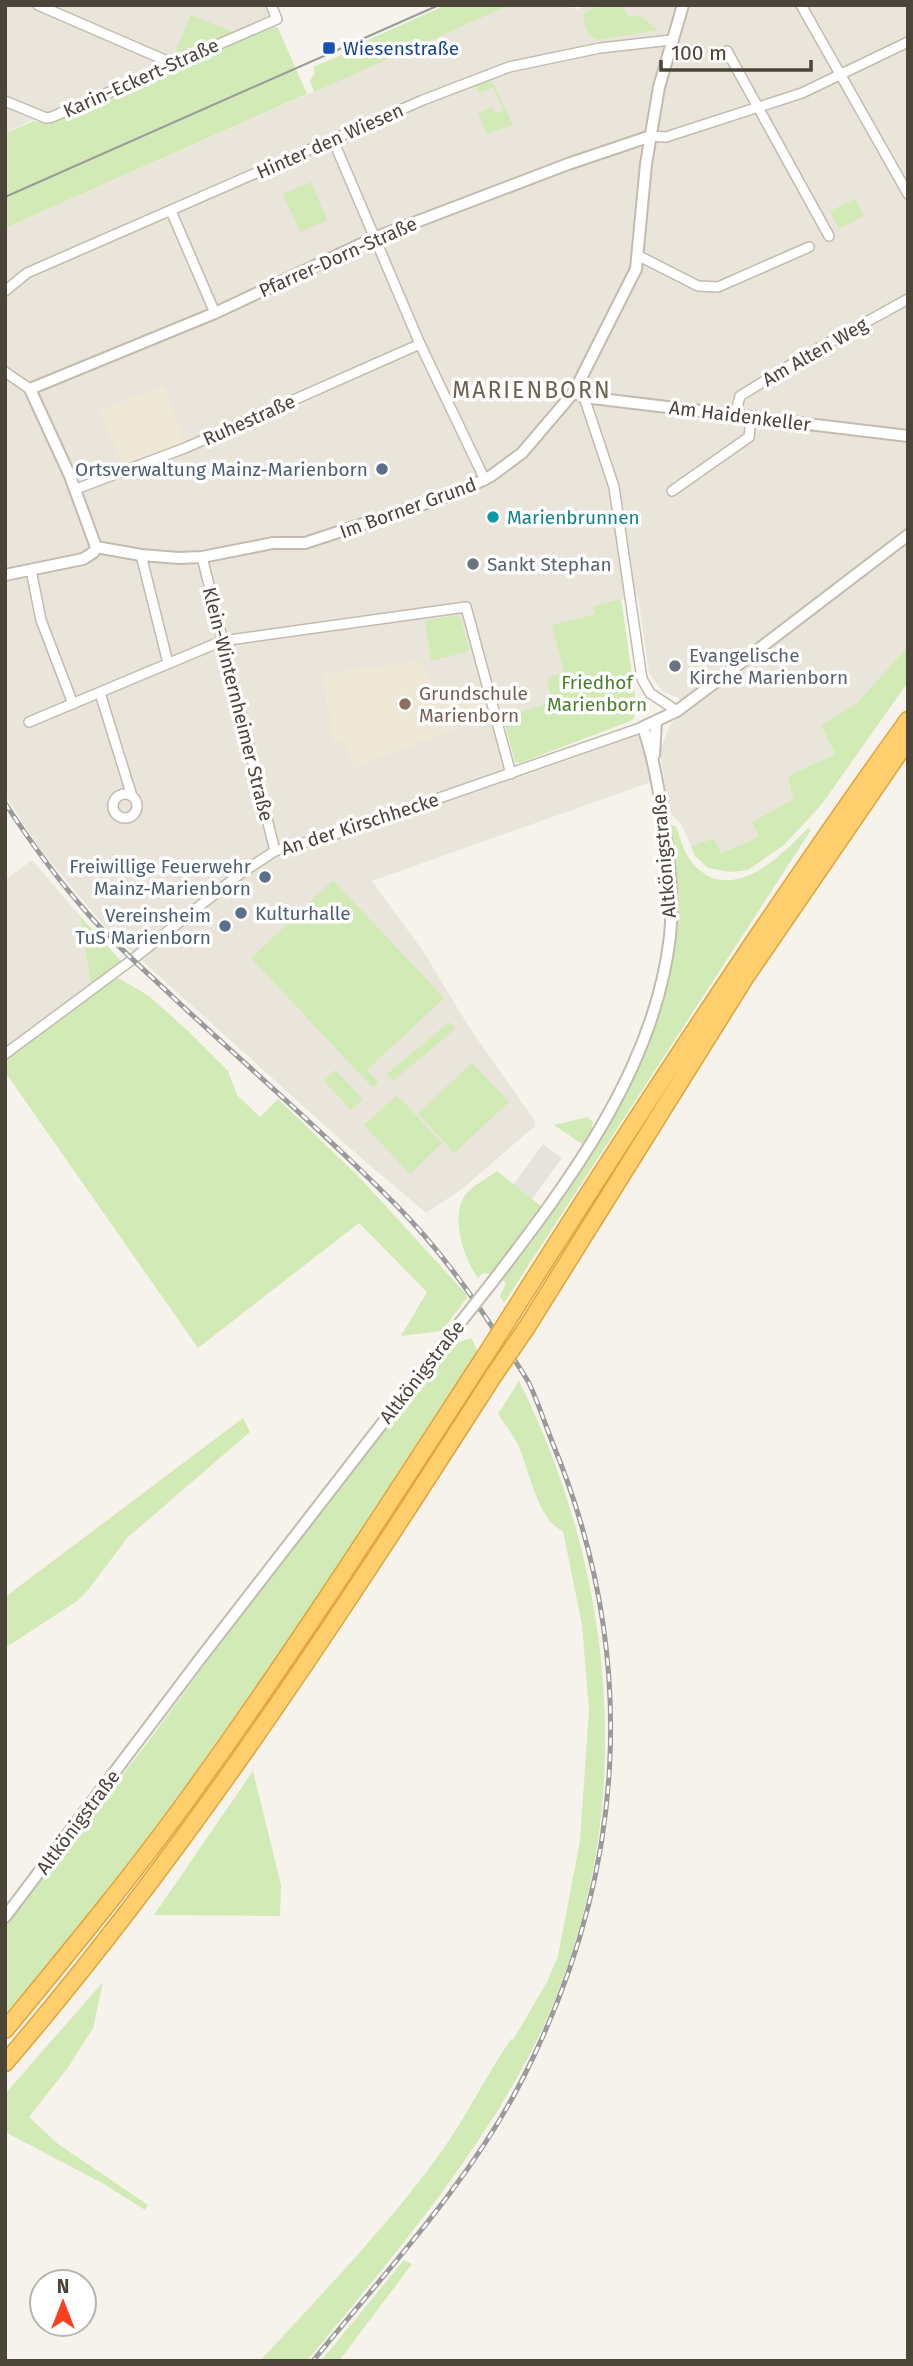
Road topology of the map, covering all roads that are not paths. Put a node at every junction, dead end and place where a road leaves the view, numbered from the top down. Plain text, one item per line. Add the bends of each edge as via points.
1 (38, 5) edge
2 (271, 5) edge
3 (683, 5) edge
4 (802, 5) edge
5 (671, 40) junction
6 (908, 42) edge
7 (727, 51) dead end
8 (174, 64) junction
9 (841, 76) junction
10 (5, 101) edge
11 (757, 107) junction
12 (651, 135) junction
13 (333, 139) junction
14 (908, 194) edge
15 (172, 211) junction
16 (829, 236) dead end
17 (374, 238) junction
18 (809, 247) dead end
19 (639, 256) junction
20 (5, 291) edge
21 (908, 299) edge
22 (215, 313) junction
23 (420, 344) junction
24 (5, 372) edge
25 (30, 390) junction
26 (579, 394) junction
27 (735, 415) junction
28 (751, 417) junction
29 (908, 436) edge
30 (485, 480) junction
31 (76, 489) junction
32 (672, 491) dead end
33 (908, 535) edge
34 (96, 547) junction
35 (141, 555) junction
36 (202, 557) junction
37 (31, 570) junction
38 (5, 575) edge
39 (222, 641) junction
40 (168, 663) junction
41 (100, 693) junction
42 (73, 704) junction
43 (677, 711) junction
44 (908, 720) edge
45 (29, 722) dead end
46 (656, 722) junction
47 (643, 727) junction
48 (908, 740) edge
49 (654, 758) junction
50 (511, 774) junction
51 (130, 795) dead end
52 (275, 851) junction
53 (5, 1054) edge
54 (5, 1917) edge
55 (5, 2030) edge
56 (5, 2063) edge

1 - 8 street
2 - 8 street, Karin-Eckert-Straße via 277,19
3 - 5 street, Im Borner Grund
4 - 9 street
5 - 12 street, Im Borner Grund
5 - 13 street, Hinter den Wiesen via 600,48 509,67
6 - 9 street
7 - 11 street
8 - 10 street, Karin-Eckert-Straße via 52,117
9 - 11 street
9 - 14 street
11 - 12 street via 666,137
11 - 16 street
12 - 17 street, Pfarrer-Dorn-Straße
12 - 19 street, Im Borner Grund
13 - 15 street, Hinter den Wiesen
13 - 17 street
15 - 20 street, Hinter den Wiesen via 27,272
15 - 22 street
17 - 22 street, Pfarrer-Dorn-Straße
17 - 23 street
18 - 19 street via 718,287 698,286
19 - 26 street, Im Borner Grund
21 - 27 street, Am Alten Weg via 740,396
22 - 25 street, Pfarrer-Dorn-Straße
23 - 30 street
23 - 31 street, Ruhestraße via 185,448
24 - 25 street
25 - 31 street
26 - 27 street, Am Haidenkeller
26 - 30 street, Im Borner Grund via 522,453
26 - 43 street via 614,487 642,678 650,694
27 - 28 street, Am Haidenkeller
28 - 29 street, Am Haidenkeller
28 - 32 street via 749,437
30 - 36 street, Im Borner Grund via 305,544 273,543
31 - 34 street
33 - 43 street
34 - 35 street, Im Borner Grund
34 - 37 street via 83,559
35 - 36 street, Im Borner Grund
35 - 40 street
36 - 39 street, Klein-Winternheimer Straße
37 - 38 street
37 - 42 street via 41,620
39 - 40 street
39 - 50 street via 466,607
39 - 52 street, Klein-Winternheimer Straße
40 - 41 street
41 - 42 street
41 - 51 street
42 - 45 street
43 - 46 street
44 - 55 highway, bridge via 675,1060 339,1581 191,1794
46 - 47 street
46 - 49 street, Altkönigstraße
47 - 49 street, Altkönigstraße
47 - 50 street, An der Kirschhecke
48 - 56 highway, bridge via 745,978 354,1594 208,1805
49 - 54 street, Altkönigstraße, bridge via 671,893 670,936 659,994 625,1079 583,1158
50 - 52 street, An der Kirschhecke
52 - 53 street, An der Kirschhecke

